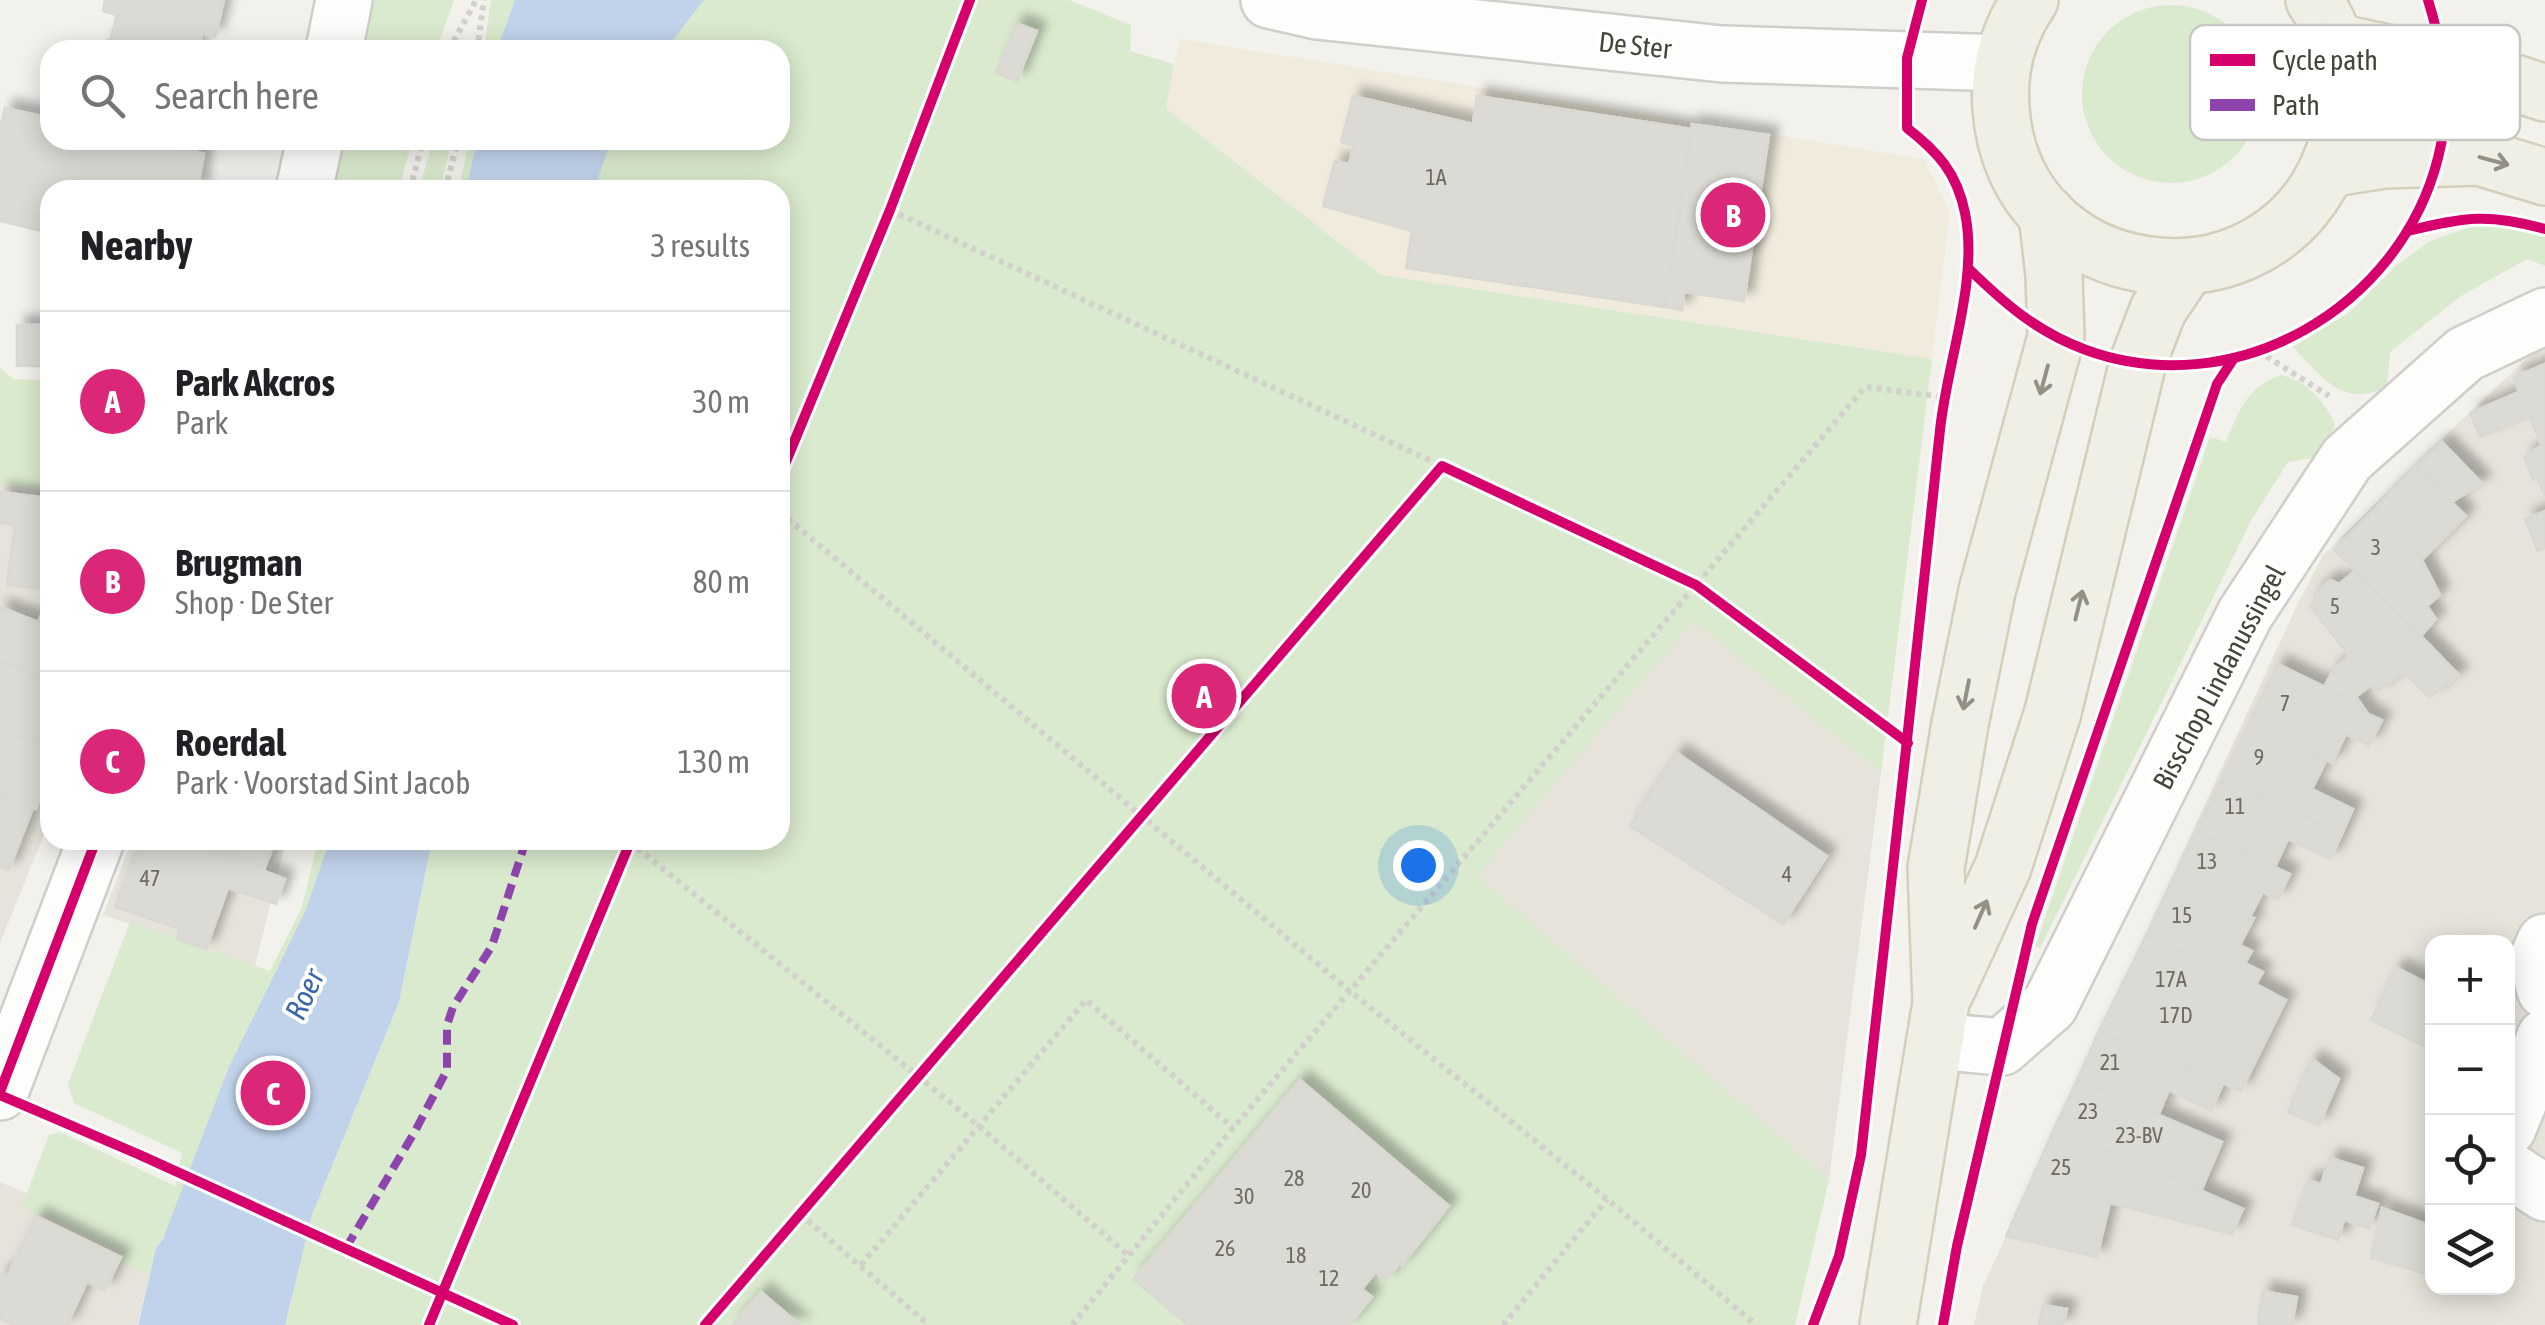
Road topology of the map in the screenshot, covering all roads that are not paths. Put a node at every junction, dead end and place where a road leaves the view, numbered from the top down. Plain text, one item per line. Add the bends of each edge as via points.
1 (344, 0) edge
2 (1269, 0) edge
3 (2030, 0) edge
4 (336, 40) edge
5 (2003, 62) junction
6 (2520, 85) edge
7 (2545, 94) edge
8 (2339, 140) edge
9 (313, 150) edge
10 (2328, 169) junction
11 (2545, 177) edge
12 (306, 180) edge
13 (2046, 214) junction
14 (2186, 268) junction
15 (2545, 316) edge
16 (92, 850) edge
17 (2545, 942) edge
18 (2545, 990) edge
19 (1938, 1022) junction
20 (2545, 1037) edge
21 (0, 1092) edge
22 (2513, 1115) edge
23 (2515, 1174) edge
24 (2545, 1193) edge
25 (1888, 1325) edge

1 - 4 street
2 - 5 street, De Ster via 1317,11 1722,54
3 - 5 main road
5 - 13 main road via 2009,152
6 - 7 main road
8 - 10 main road
9 - 12 street
10 -> 11 main road via 2479,157
10 - 14 main road via 2297,216 2276,234 2220,262
13 - 14 main road via 2103,254
13 -> 19 main road via 2056,337 1988,591 1957,742 1936,868
19 -> 14 main road via 2008,850 2053,712 2138,362 2158,310
15 - 19 street, Bisschop Lindanussingel via 2465,354 2347,459 2245,614 2050,1005 2002,1047
16 - 21 street
17 - 18 street via 2537,960
19 - 25 main road
20 - 22 street
23 - 24 street

